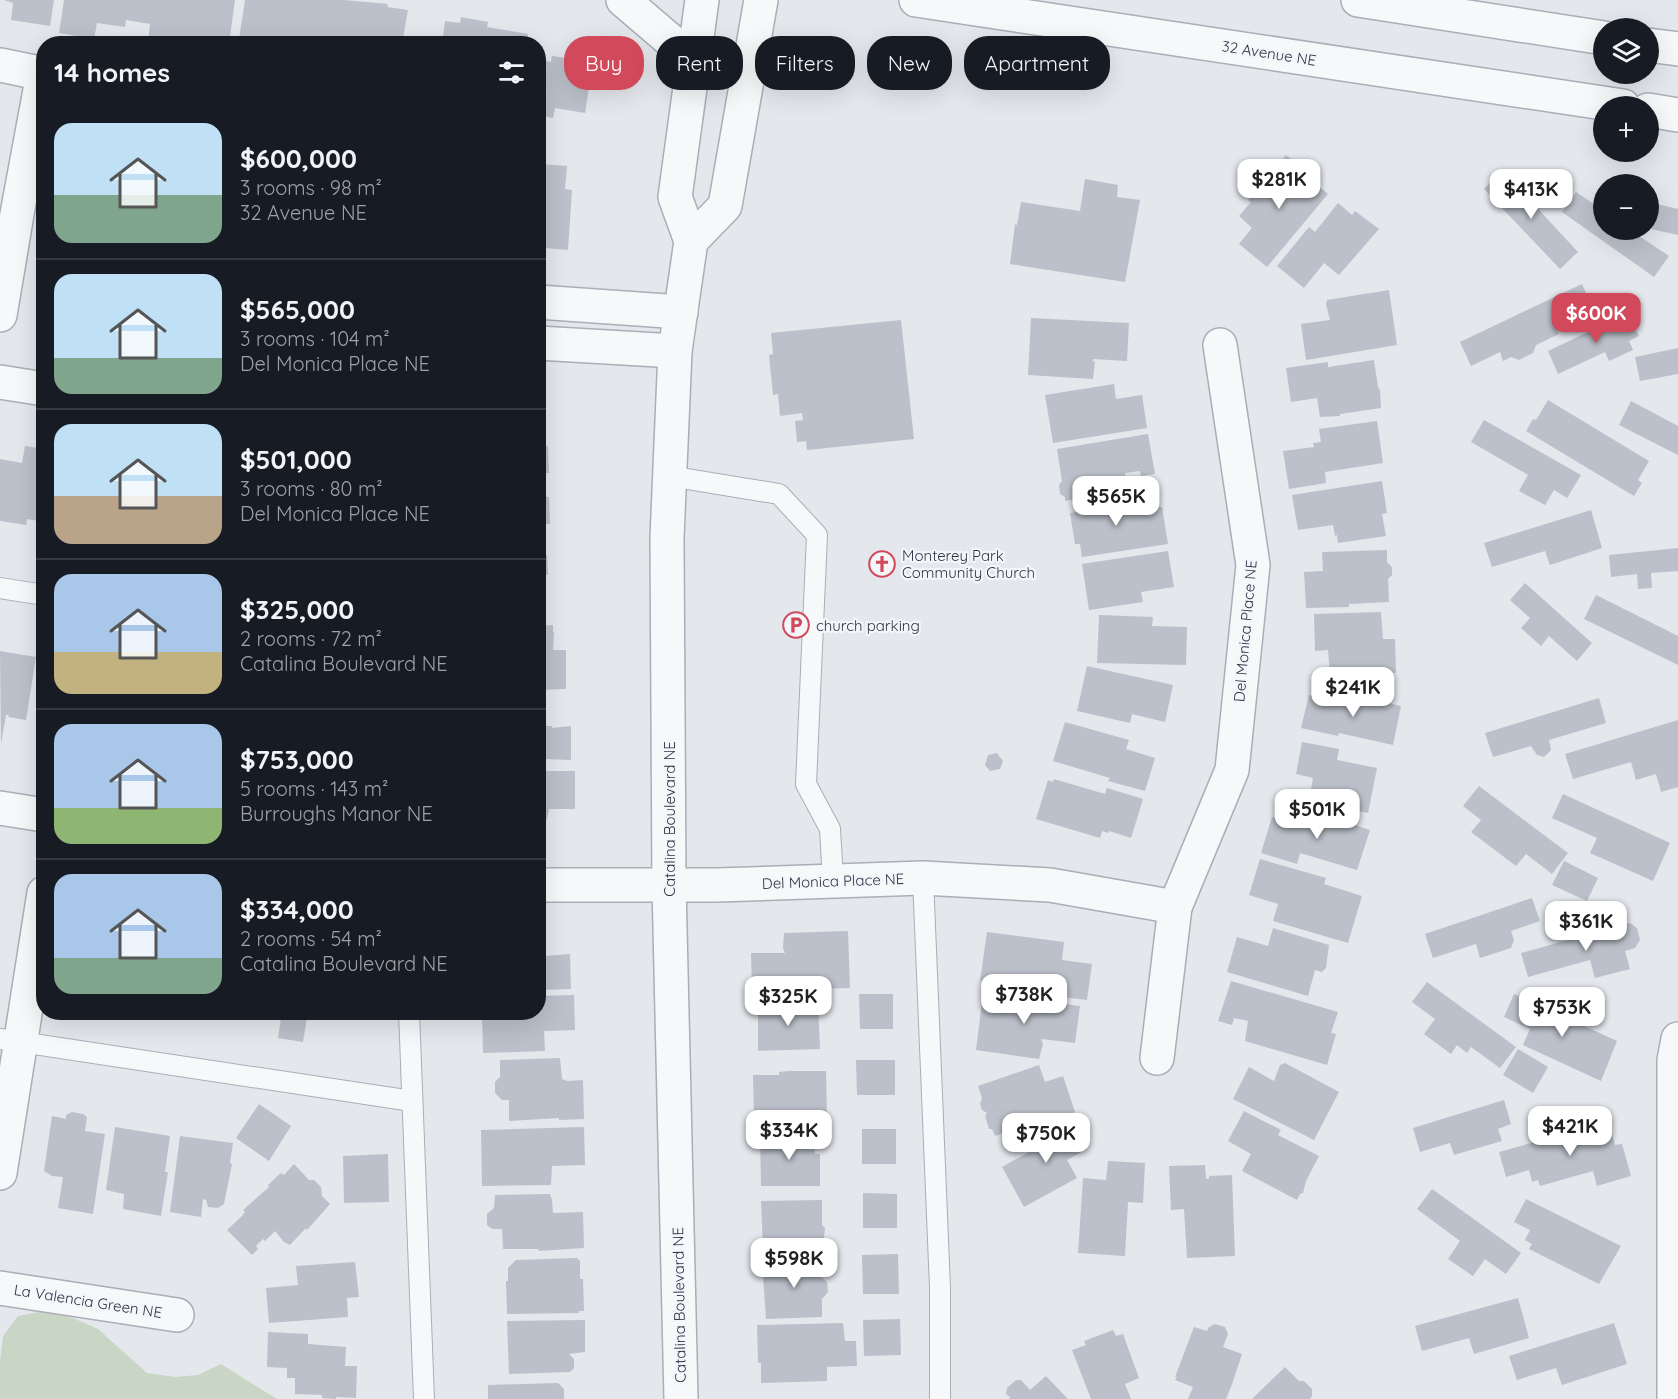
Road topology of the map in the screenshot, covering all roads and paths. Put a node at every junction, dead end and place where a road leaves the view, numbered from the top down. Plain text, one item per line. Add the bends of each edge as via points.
1 (622, 0) edge
2 (702, 0) edge
3 (761, 0) edge
4 (916, 0) edge
5 (1358, 0) edge
6 (665, 36) edge
7 (697, 36) edge
8 (1593, 36) edge
9 (1659, 46) edge
10 (1678, 49) edge
11 (0, 64) edge
12 (36, 72) edge
13 (689, 90) edge
14 (1593, 102) edge
15 (36, 112) edge
16 (1659, 112) edge
17 (1678, 115) edge
18 (691, 241) junction
19 (546, 303) edge
20 (681, 312) junction
21 (0, 315) edge
22 (546, 343) edge
23 (1220, 345) dead end
24 (675, 351) junction
25 (0, 382) edge
26 (36, 388) edge
27 (669, 476) junction
28 (0, 588) edge
29 (36, 593) edge
30 (0, 808) edge
31 (36, 814) edge
32 (923, 878) junction
33 (833, 880) junction
34 (546, 885) edge
35 (669, 885) junction
36 (1175, 907) junction
37 (36, 927) edge
38 (409, 1020) edge
39 (1678, 1039) edge
40 (10, 1040) edge
41 (1157, 1058) dead end
42 (412, 1101) junction
43 (0, 1173) edge
44 (0, 1288) edge
45 (177, 1315) dead end
46 (424, 1399) edge
47 (681, 1399) edge
48 (940, 1399) edge
49 (1674, 1399) edge

1 - 6 street
2 - 7 street, Catalina Boulevard NE
3 - 18 street via 725,206
4 - 14 street, 32 Avenue NE
5 - 8 street
9 - 10 street
11 - 12 street
13 - 18 street, Catalina Boulevard NE via 675,197
15 - 21 street
16 - 17 street
18 - 20 street, Catalina Boulevard NE
19 - 20 street
20 - 24 street, Catalina Boulevard NE
22 - 24 street
23 - 36 street, Del Monica Place NE via 1253,565 1232,770
24 - 27 street, Catalina Boulevard NE
25 - 26 street
27 - 33 lane via 779,494 817,535 806,784 830,829
27 - 35 street, Catalina Boulevard NE
28 - 29 lane
30 - 31 street
32 - 33 street, Del Monica Place NE
32 - 36 street, Del Monica Place NE via 1050,885
32 - 48 lane via 940,1288
33 - 35 street, Del Monica Place NE
34 - 35 street, Del Monica Place NE
35 - 47 street, Catalina Boulevard NE
36 - 41 street, Del Monica Place NE
37 - 40 street
38 - 42 lane
39 - 49 street via 1674,1060
40 - 42 lane
40 - 43 street
42 - 46 lane
44 - 45 street, La Valencia Green NE

